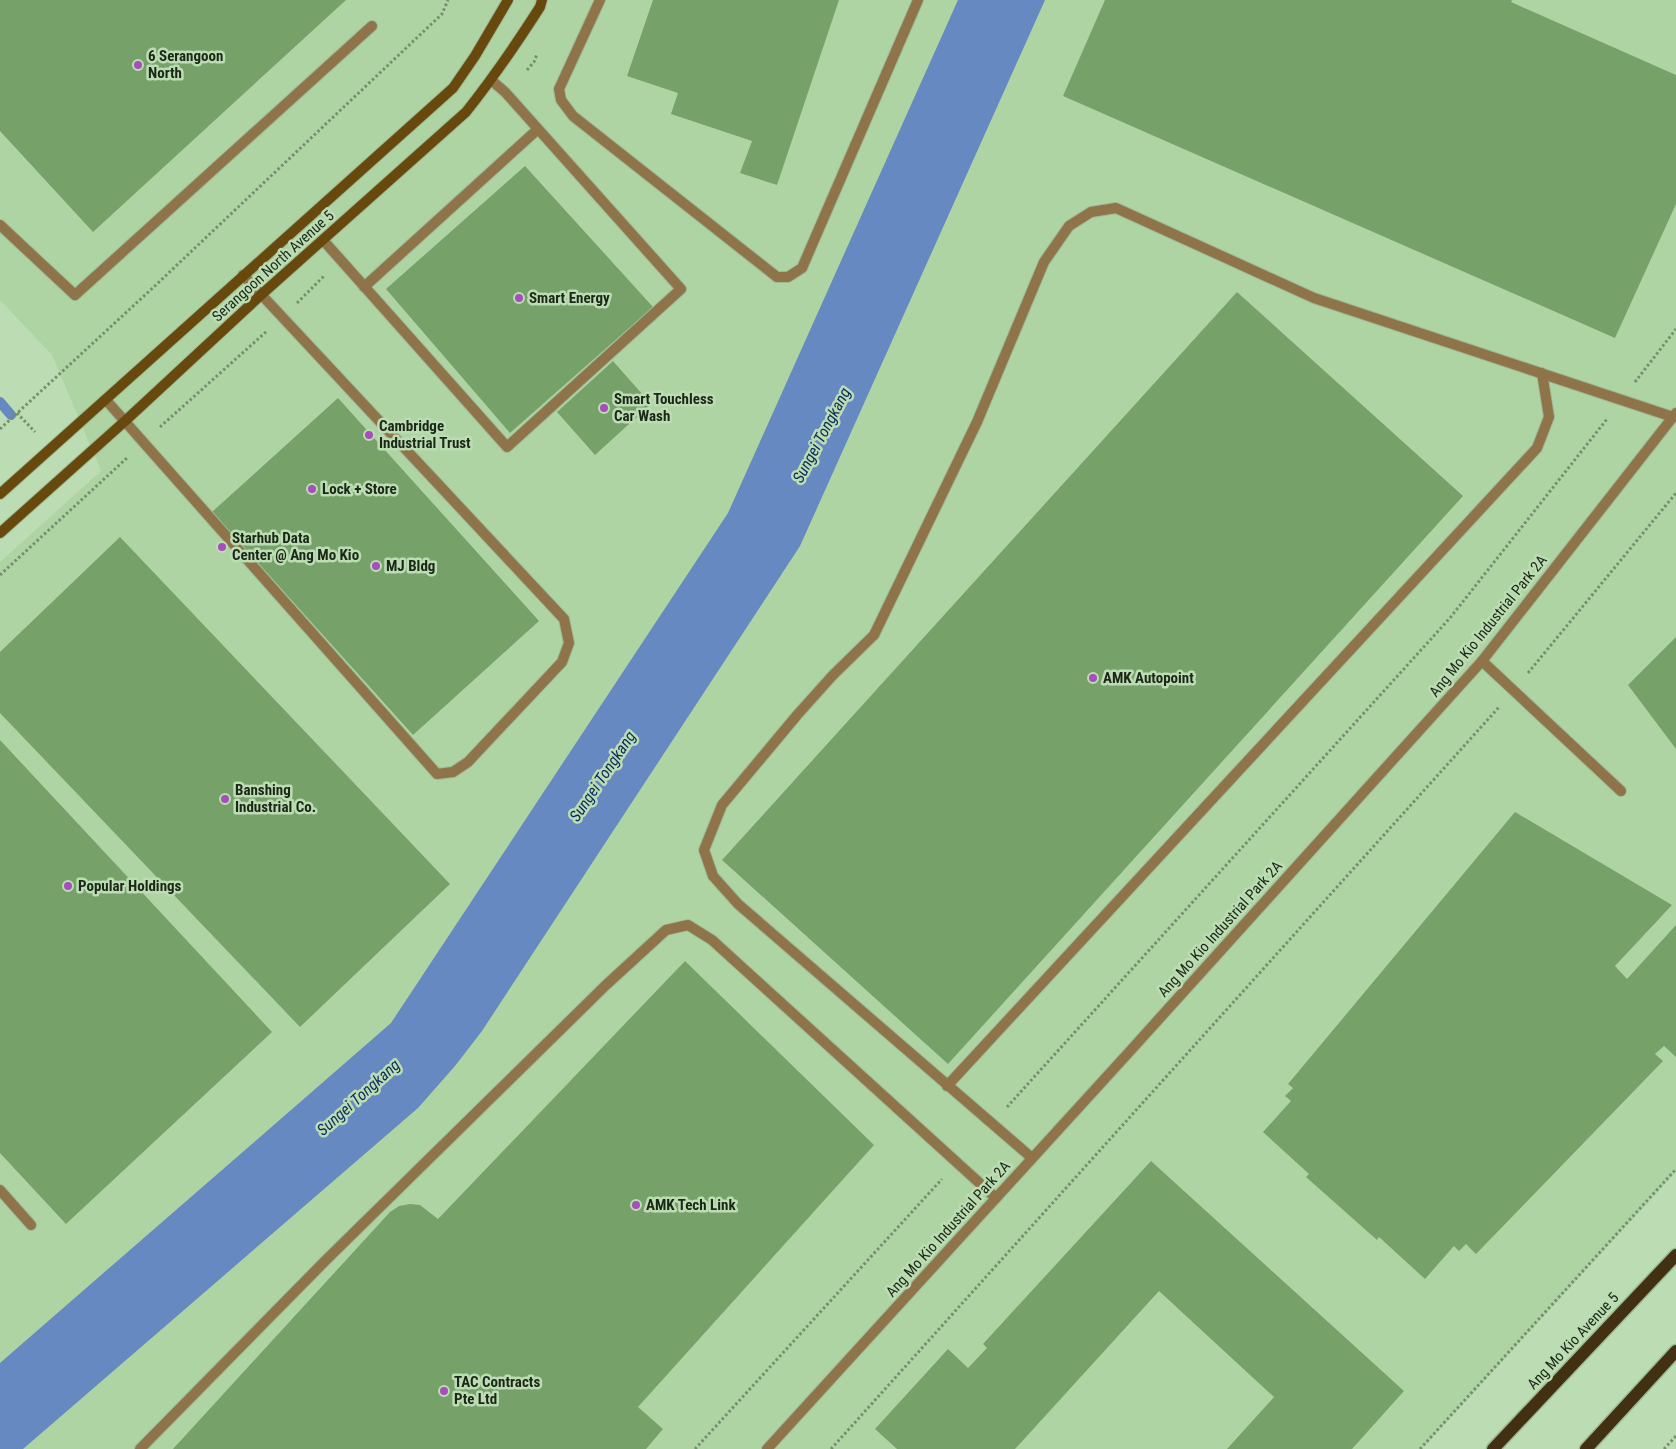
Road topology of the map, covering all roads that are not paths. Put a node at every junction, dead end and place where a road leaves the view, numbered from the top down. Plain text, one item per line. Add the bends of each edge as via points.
1 (508, 0) edge
2 (542, 0) edge
3 (600, 0) edge
4 (918, 0) edge
5 (372, 26) dead end
6 (491, 80) junction
7 (538, 129) junction
8 (0, 225) edge
9 (323, 240) junction
10 (243, 275) junction
11 (364, 287) junction
12 (262, 294) junction
13 (1542, 373) junction
14 (106, 400) junction
15 (1674, 415) edge
16 (124, 422) junction
17 (0, 494) edge
18 (0, 533) edge
19 (1482, 661) junction
20 (1620, 791) dead end
21 (947, 1086) junction
22 (1032, 1158) junction
23 (0, 1190) edge
24 (996, 1198) junction
25 (31, 1225) dead end
26 (1676, 1255) edge
27 (1676, 1351) edge
28 (140, 1449) edge
29 (767, 1449) edge
30 (1493, 1449) edge
31 (1586, 1449) edge

1 - 10 street, Serangoon North Avenue 5 via 452,88
2 - 6 street, Serangoon North Avenue 5
3 - 4 street via 559,89 561,100 573,116 778,277 788,277 802,268
5 - 8 street via 75,295
6 - 7 street
6 - 9 street, Serangoon North Avenue 5 via 466,112
7 - 11 street
7 - 11 street via 681,289 660,309 507,447
9 - 11 street
9 - 12 street, Serangoon North Avenue 5
10 - 12 street
10 - 14 street, Serangoon North Avenue 5
12 - 16 street, Serangoon North Avenue 5
12 - 16 street via 564,619 569,643 562,662 468,762 453,772 437,774
13 - 15 street
13 - 21 street via 1549,417 1537,448
13 - 21 street via 1314,298 1116,208 1091,212 1069,226 1044,262 977,422 874,635 804,707 722,805 704,850 713,876 738,904
14 - 16 street
14 - 17 street, Serangoon North Avenue 5
15 - 19 street, Ang Mo Kio Industrial Park 2A
16 - 18 street, Serangoon North Avenue 5
19 - 20 street
19 - 22 street, Ang Mo Kio Industrial Park 2A
21 - 22 street
22 - 24 street, Ang Mo Kio Industrial Park 2A
23 - 25 street
24 - 28 street via 712,940 688,925 666,930 333,1253
24 - 29 street, Ang Mo Kio Industrial Park 2A
26 - 30 main road, Ang Mo Kio Avenue 5
27 - 31 main road

